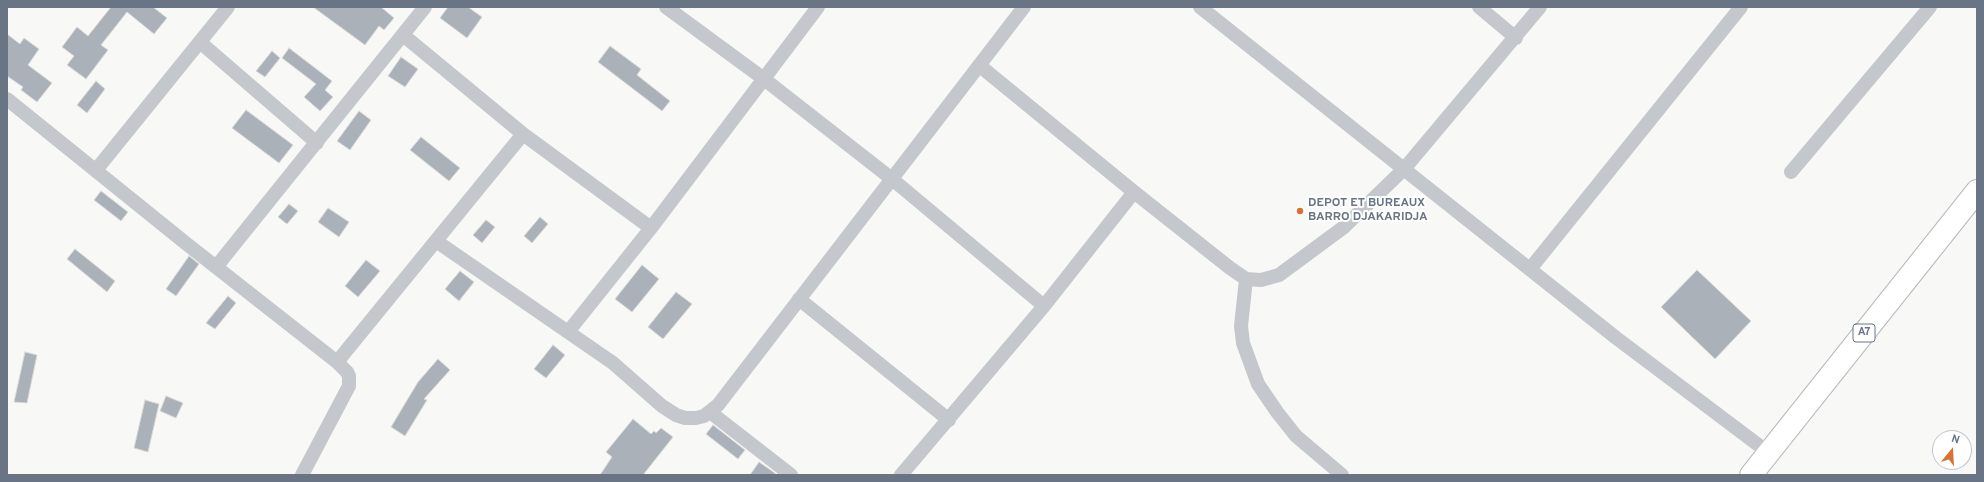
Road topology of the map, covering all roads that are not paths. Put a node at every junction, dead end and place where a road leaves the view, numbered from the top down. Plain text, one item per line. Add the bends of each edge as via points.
1 (228, 7) edge
2 (425, 7) edge
3 (666, 7) edge
4 (818, 7) edge
5 (1024, 7) edge
6 (1200, 7) edge
7 (1480, 7) edge
8 (1540, 7) edge
9 (1741, 7) edge
10 (1930, 7) edge
11 (403, 35) junction
12 (1516, 38) junction
13 (201, 43) junction
14 (980, 66) junction
15 (764, 79) junction
16 (7, 99) edge
17 (523, 134) junction
18 (317, 143) junction
19 (1404, 169) junction
20 (96, 170) junction
21 (1791, 172) dead end
22 (892, 179) junction
23 (1977, 191) edge
24 (1134, 192) junction
25 (651, 228) junction
26 (436, 241) junction
27 (216, 267) junction
28 (1530, 269) junction
29 (1246, 279) junction
30 (799, 299) junction
31 (1044, 306) junction
32 (568, 332) junction
33 (337, 362) junction
34 (710, 412) junction
35 (949, 420) junction
36 (1769, 453) junction
37 (302, 475) edge
38 (791, 475) edge
39 (901, 475) edge
40 (1342, 475) edge
41 (1751, 475) edge

1 - 13 street
2 - 11 street
3 - 15 street
4 - 15 street
5 - 14 street
6 - 19 street
7 - 12 street
8 - 12 street
9 - 28 street
10 - 21 street
11 - 17 street
11 - 18 street
12 - 19 street
13 - 18 street
13 - 20 street
14 - 22 street
14 - 24 street
15 - 22 street
15 - 25 street
16 - 20 street
17 - 25 street
17 - 26 street
18 - 27 street
19 - 28 street
19 - 29 street via 1344,227 1279,275 1261,280
20 - 27 street
22 - 30 street
22 - 31 street
23 - 36 highway, A7
24 - 29 street
24 - 31 street
25 - 32 street
26 - 32 street
26 - 33 street
27 - 33 street
28 - 36 street via 1615,337
29 - 40 street via 1241,326 1243,343 1258,384 1296,436
30 - 34 street
30 - 35 street
31 - 35 street
32 - 34 street via 613,363 676,415 696,418
33 - 37 street via 349,376 349,386
34 - 38 street
35 - 39 street
36 - 41 highway, A7

